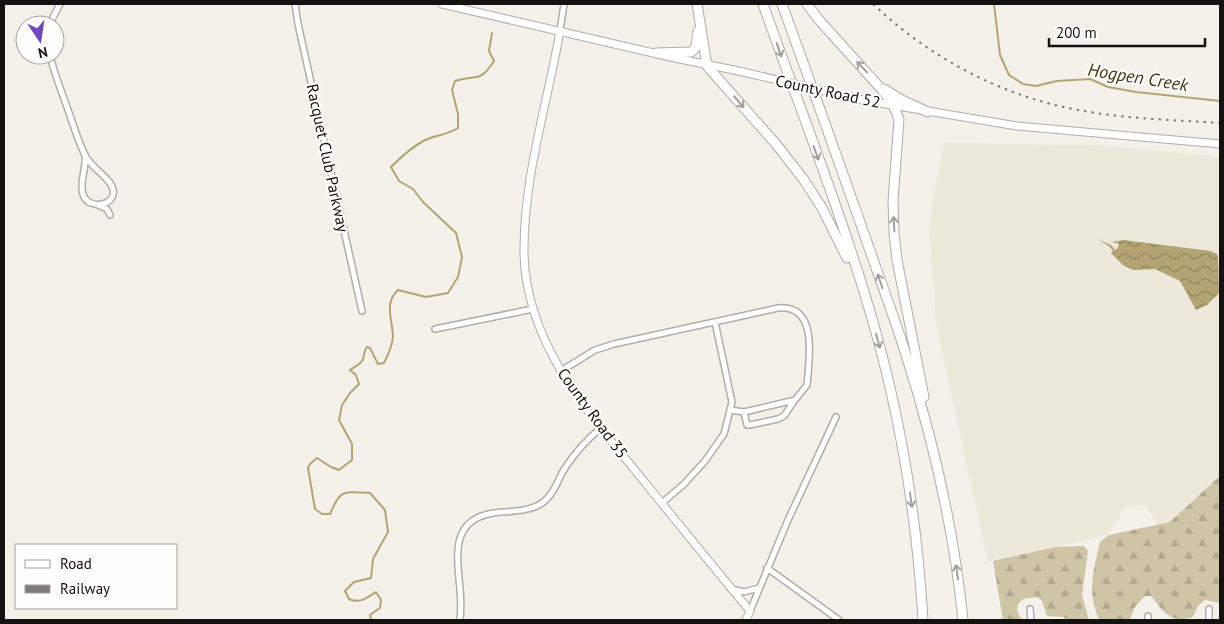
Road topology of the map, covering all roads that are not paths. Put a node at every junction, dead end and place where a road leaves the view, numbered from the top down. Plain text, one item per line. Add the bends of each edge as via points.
1 (295, 4) edge
2 (442, 4) edge
3 (564, 4) edge
4 (696, 4) edge
5 (763, 4) edge
6 (782, 4) edge
7 (807, 4) edge
8 (560, 31) junction
9 (656, 53) junction
10 (54, 65) edge
11 (707, 66) junction
12 (876, 83) junction
13 (893, 105) junction
14 (928, 112) junction
15 (1220, 144) edge
16 (85, 155) junction
17 (98, 205) junction
18 (110, 215) dead end
19 (533, 309) junction
20 (362, 312) dead end
21 (716, 322) junction
22 (873, 323) junction
23 (435, 329) dead end
24 (561, 371) junction
25 (795, 400) junction
26 (730, 410) junction
27 (744, 412) junction
28 (836, 417) dead end
29 (601, 428) junction
30 (943, 496) junction
31 (662, 503) junction
32 (767, 568) junction
33 (731, 588) junction
34 (759, 588) junction
35 (1030, 609) dead end
36 (1209, 609) dead end
37 (750, 611) junction
38 (460, 620) edge
39 (746, 620) edge
40 (839, 620) edge
41 (923, 620) edge
42 (964, 620) edge
43 (1031, 620) edge
44 (1210, 620) edge

1 - 20 street, Racquet Club Parkway
2 - 8 street, County Road 52
3 - 8 street
4 - 9 highway via 696,47 691,52
4 - 11 highway
5 -> 22 highway
30 -> 6 highway via 906,356
12 -> 7 highway
8 - 9 street, County Road 52
8 - 19 street, County Road 35 via 536,142 526,211 525,264
9 - 11 street, County Road 52
10 - 16 street
11 - 13 street, County Road 52, bridge
11 -> 22 highway via 809,187 843,248
12 - 13 highway
12 - 14 highway
13 - 14 street, County Road 52
30 -> 13 highway via 897,260 893,201 899,119
14 - 15 street, County Road 52 via 1017,126
16 - 17 street via 83,195
16 - 17 street via 111,182 114,190 110,201
17 - 18 street via 107,209
19 - 23 street
19 - 24 street, County Road 35
21 - 24 street via 595,350
21 - 25 street via 784,307 800,315 807,325 810,348 807,385
21 - 26 street via 732,402
22 -> 41 highway via 894,404 908,480
24 - 29 street, County Road 35
25 - 27 street
25 - 27 street via 778,419 750,425
26 - 27 street
26 - 31 street via 724,434 705,461
28 - 32 street
29 - 31 street, County Road 35
29 - 38 street via 575,455 542,504 488,514 466,526 458,548
42 -> 30 highway
31 - 33 street, County Road 35
32 - 34 street
32 - 40 street
33 - 34 street via 749,592
33 - 37 street, County Road 35
34 - 37 street
35 - 43 street
36 - 44 street
37 - 39 street

